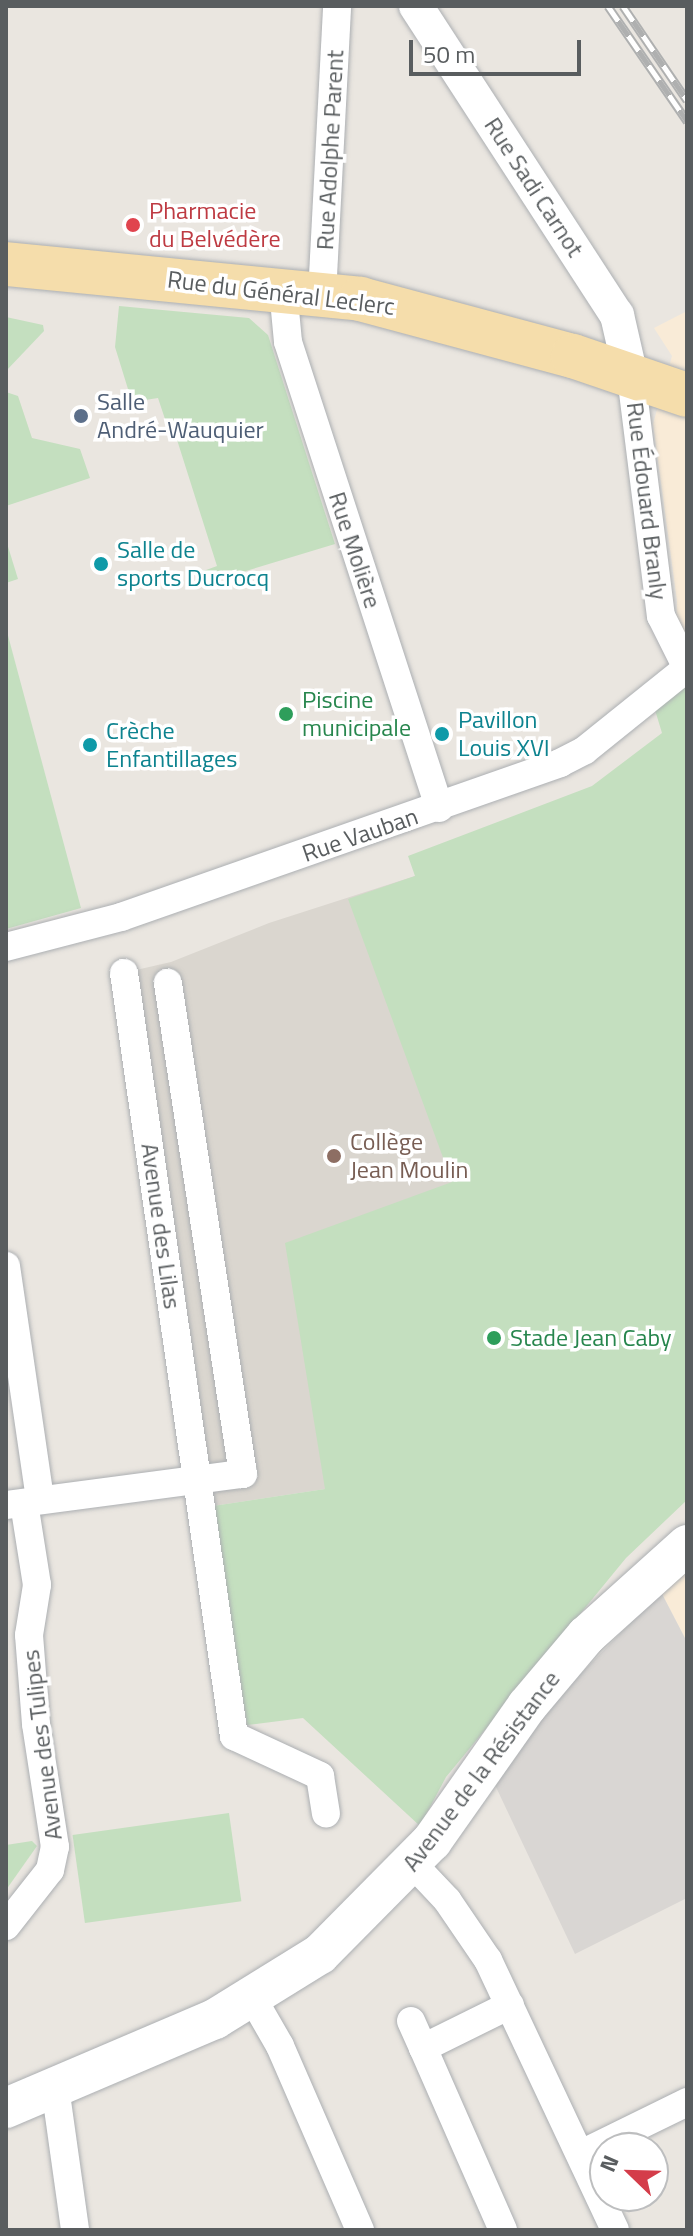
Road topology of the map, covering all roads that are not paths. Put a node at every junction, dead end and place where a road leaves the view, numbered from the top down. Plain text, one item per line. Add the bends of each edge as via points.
1 (337, 6) edge
2 (416, 6) edge
3 (6, 264) edge
4 (303, 292) junction
5 (631, 376) junction
6 (687, 395) edge
7 (687, 668) edge
8 (439, 808) junction
9 (6, 947) edge
10 (124, 973) dead end
11 (168, 983) dead end
12 (6, 1266) edge
13 (198, 1480) junction
14 (23, 1503) edge
15 (687, 1545) edge
16 (326, 1814) dead end
17 (413, 1864) junction
18 (6, 1926) edge
19 (253, 1999) junction
20 (510, 2005) junction
21 (411, 2021) dead end
22 (423, 2048) junction
23 (55, 2087) junction
24 (687, 2102) edge
25 (6, 2108) edge
26 (581, 2154) junction
27 (75, 2230) edge
28 (360, 2230) edge
29 (503, 2230) edge
30 (615, 2230) edge

1 - 4 street, Rue Adolphe Parent
2 - 5 street, Rue Sadi Carnot via 617,315
3 - 4 main road, Rue du Général Leclerc
4 - 5 main road, Rue du Général Leclerc via 426,314
4 - 8 street, Rue Molière via 288,342
5 - 6 main road, Rue du Général Leclerc
5 - 7 street, Rue Édouard Branly via 661,616
7 - 8 street, Rue Vauban via 573,757
8 - 9 street, Rue Vauban via 108,921
10 - 13 street, Avenue des Lilas
11 - 13 street via 243,1474
12 - 14 street, Avenue des Tulipes
13 - 14 street
13 - 16 street, Avenue des Lilas via 234,1736 320,1776
14 - 18 street, Avenue des Tulipes via 37,1585 29,1635 36,1724 55,1847 50,1870
15 - 17 main road, Avenue de la Résistance via 631,1591 561,1665
17 - 19 main road, Avenue de la Résistance via 332,1943
17 - 20 street via 469,1929
19 - 23 main road, Avenue de la Résistance
19 - 28 street via 280,2046
20 - 22 street
20 - 26 street
21 - 22 street
22 - 29 street
23 - 25 main road, Avenue de la Résistance
23 - 27 street
24 - 26 street
26 - 30 street

